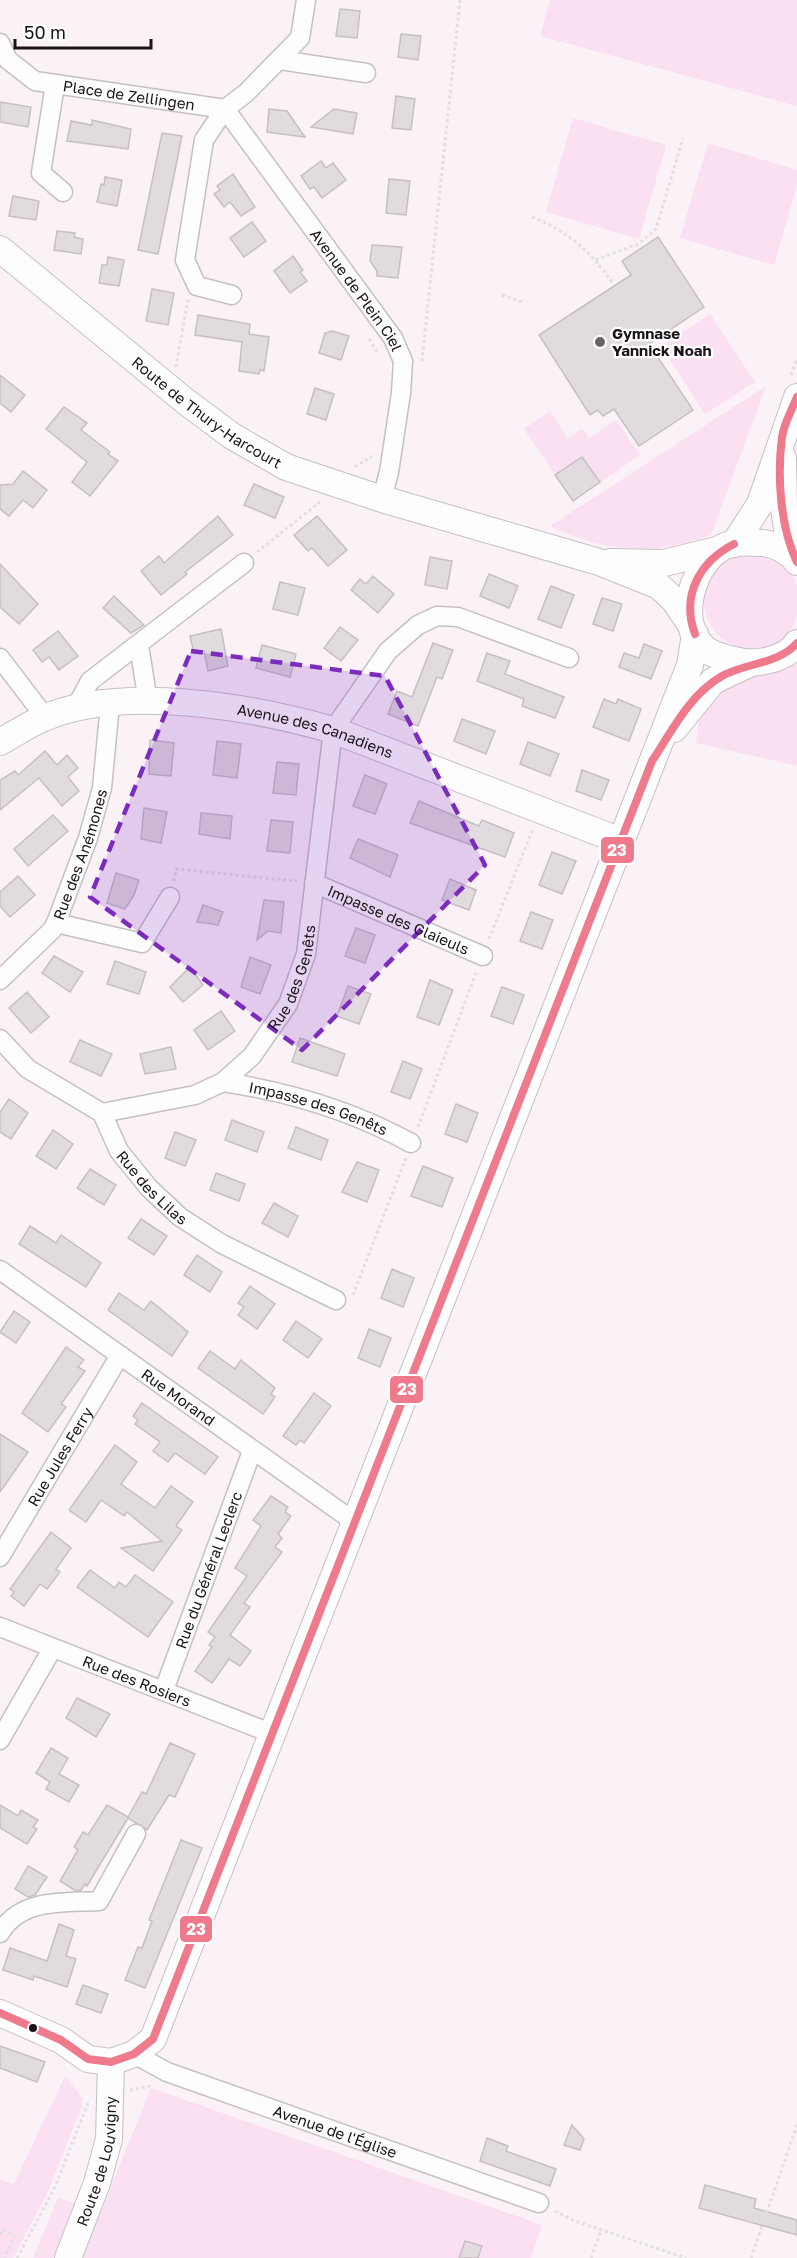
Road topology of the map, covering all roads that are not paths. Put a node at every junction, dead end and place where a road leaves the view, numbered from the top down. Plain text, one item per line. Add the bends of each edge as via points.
1 (306, 0) edge
2 (0, 43) edge
3 (4, 60) edge
4 (280, 60) junction
5 (366, 73) dead end
6 (56, 84) junction
7 (225, 109) junction
8 (63, 192) dead end
9 (0, 249) edge
10 (232, 295) dead end
11 (797, 397) edge
12 (782, 437) junction
13 (384, 494) junction
14 (726, 547) junction
15 (794, 558) edge
16 (599, 562) junction
17 (244, 563) road end
18 (692, 628) junction
19 (797, 643) edge
20 (139, 645) junction
21 (0, 658) edge
22 (569, 658) dead end
23 (751, 663) junction
24 (148, 702) junction
25 (110, 704) junction
26 (75, 709) junction
27 (45, 717) junction
28 (333, 730) junction
29 (0, 742) edge
30 (652, 761) junction
31 (621, 841) junction
32 (314, 883) junction
33 (170, 897) road end
34 (56, 923) junction
35 (483, 957) road end
36 (0, 980) edge
37 (0, 1039) edge
38 (223, 1082) junction
39 (102, 1113) junction
40 (411, 1143) road end
41 (0, 1270) edge
42 (336, 1300) road end
43 (120, 1355) junction
44 (252, 1451) junction
45 (356, 1523) junction
46 (0, 1557) edge
47 (0, 1627) edge
48 (52, 1649) junction
49 (164, 1690) junction
50 (273, 1734) junction
51 (0, 1740) edge
52 (136, 1834) dead end
53 (0, 1933) edge
54 (0, 2013) edge
55 (122, 2058) junction
56 (539, 2204) road end
57 (68, 2258) edge

1 - 4 street via 300,38
2 - 3 street
3 - 6 street, Place de Zellingen via 35,81
4 - 5 street
4 - 7 street
6 - 7 street, Place de Zellingen
6 - 8 street via 41,173
7 - 10 street via 204,140 185,260 197,286
7 - 13 street, Avenue de Plein Ciel via 393,338 403,361 400,410
9 - 13 street, Route de Thury-Harcourt via 232,436 286,467
11 - 12 street
12 - 14 street via 760,504
12 - 15 street via 784,509
13 - 16 street, Route de Thury-Harcourt via 434,503 447,518
14 - 15 street, Route de Thury-Harcourt via 769,543
14 - 16 street, Route de Thury-Harcourt via 664,563
14 - 18 street via 700,570 690,600
16 - 18 street, Route de Thury-Harcourt via 659,586 674,600
17 - 20 street
18 - 23 street, Route de Thury-Harcourt via 704,648 723,658
18 - 30 street via 690,665
19 - 23 street via 771,660
20 - 24 street
20 - 26 street via 90,681
21 - 27 street
22 - 28 street via 458,617 437,616 418,625 388,651
23 - 30 street via 713,681 687,710
24 - 25 street, Avenue des Canadiens
24 - 28 street, Avenue des Canadiens via 218,705 283,716
25 - 26 street, Avenue des Canadiens
25 - 34 street, Rue des Anémones via 102,788
26 - 27 street, Avenue des Canadiens
27 - 29 street, Avenue des Canadiens
28 - 31 street, Avenue des Canadiens
28 - 32 street, Rue des Genêts
30 - 31 street
31 - 45 street
32 - 35 street, Impasse des Glaieuls
32 - 38 street, Rue des Genêts via 306,954 288,1004 252,1056
33 - 34 street via 142,943
34 - 36 street, Rue des Anémones
37 - 39 street via 28,1069
38 - 39 street, Rue des Genêts via 195,1095
38 - 40 street, Impasse des Genêts via 275,1089 330,1105 374,1122
39 - 42 street, Rue des Lilas via 119,1151 149,1188 180,1217 222,1244
41 - 43 street, Rue Morand
43 - 44 street, Rue Morand
43 - 46 street, Rue Jules Ferry
44 - 45 street, Rue Morand
44 - 49 street, Rue du Général Leclerc
45 - 50 street
47 - 48 street, Rue des Rosiers
48 - 49 street, Rue des Rosiers
48 - 51 street
49 - 50 street, Rue des Rosiers
50 - 55 street via 153,2039
52 - 53 street via 99,1901 35,1905 19,1913
54 - 55 street via 61,2040 88,2059
55 - 56 street, Avenue de l'Église
55 - 57 street, Route de Louvigny via 111,2094 109,2139

